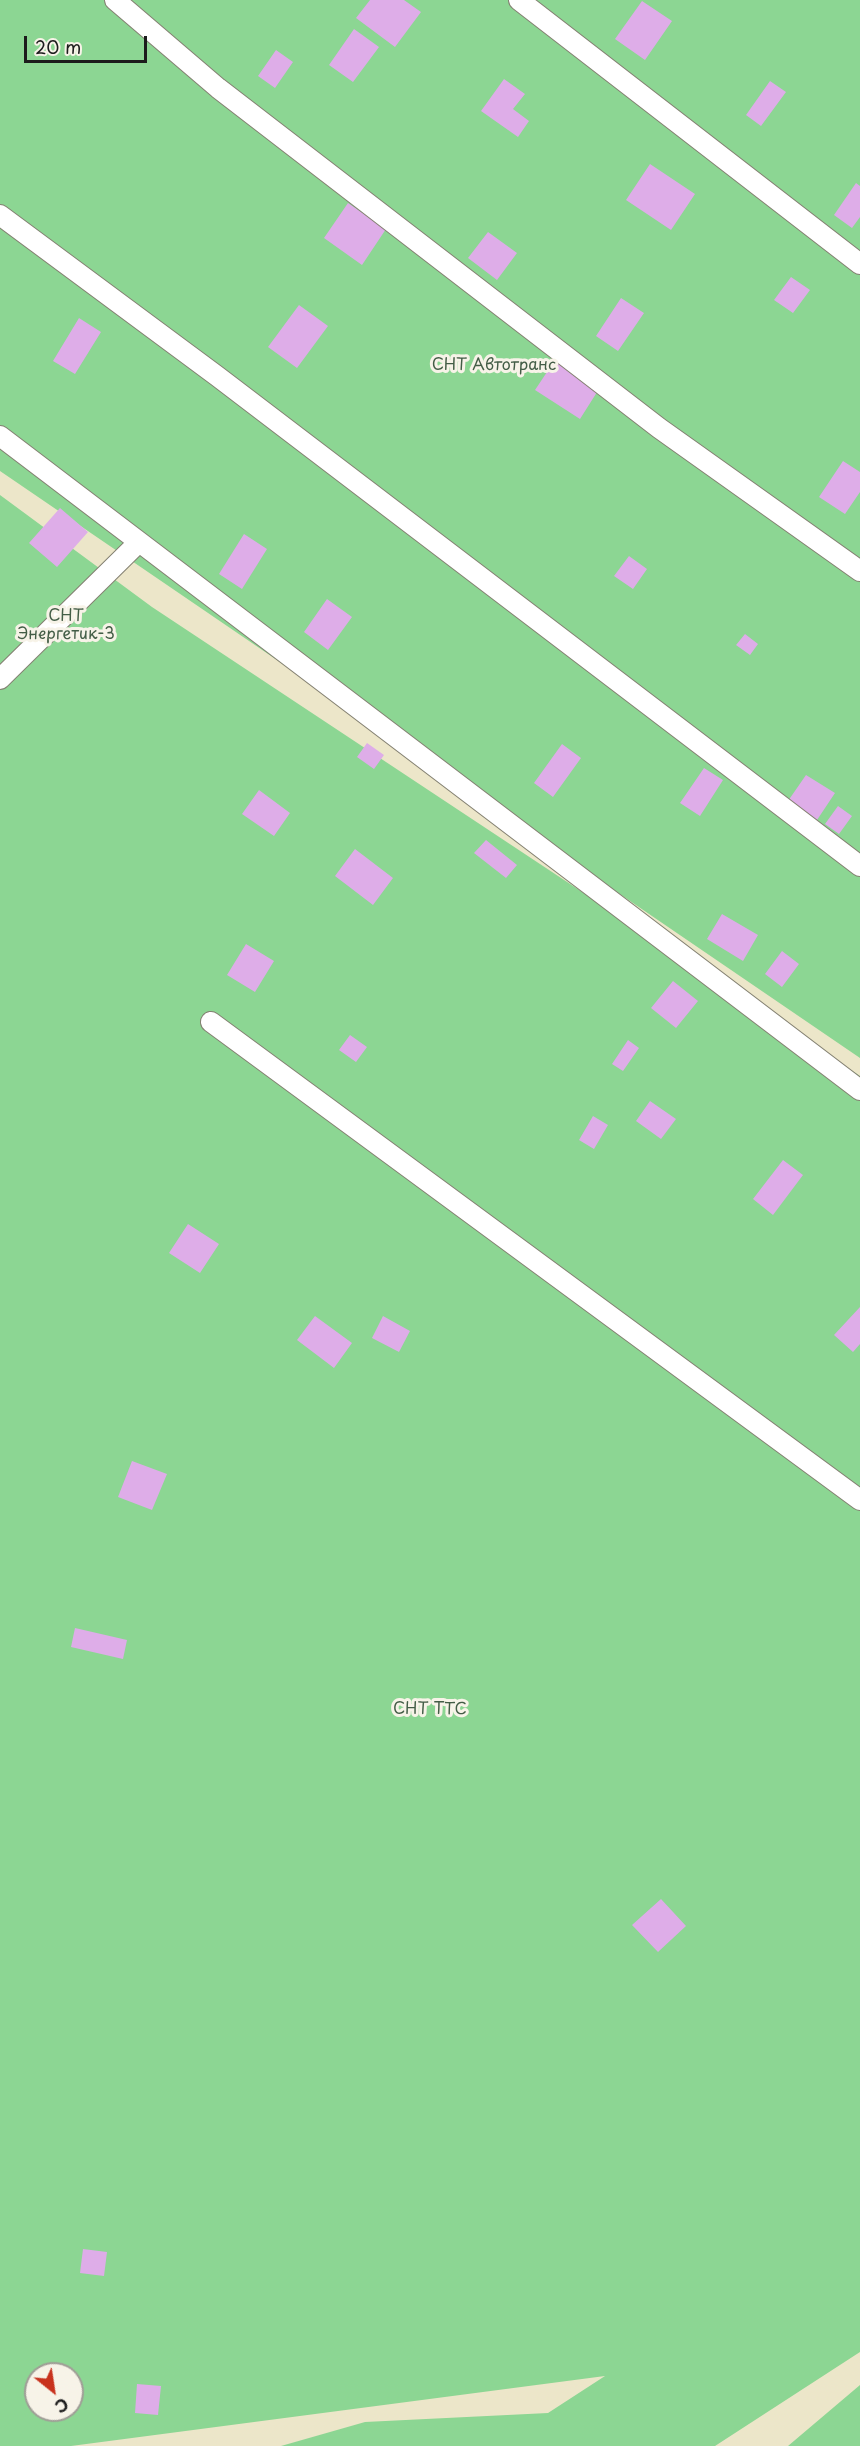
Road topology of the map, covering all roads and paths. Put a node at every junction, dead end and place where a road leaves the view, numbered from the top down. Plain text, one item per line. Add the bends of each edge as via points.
1 (115, 0) edge
2 (519, 0) edge
3 (0, 215) edge
4 (860, 264) edge
5 (0, 436) edge
6 (139, 542) junction
7 (860, 571) edge
8 (0, 680) edge
9 (860, 866) edge
10 (211, 1022) dead end
11 (860, 1090) edge
12 (860, 1500) edge

1 - 7 lane via 227,95 640,414
2 - 4 lane
3 - 9 lane
5 - 6 lane
6 - 8 lane
6 - 11 lane
10 - 12 lane

